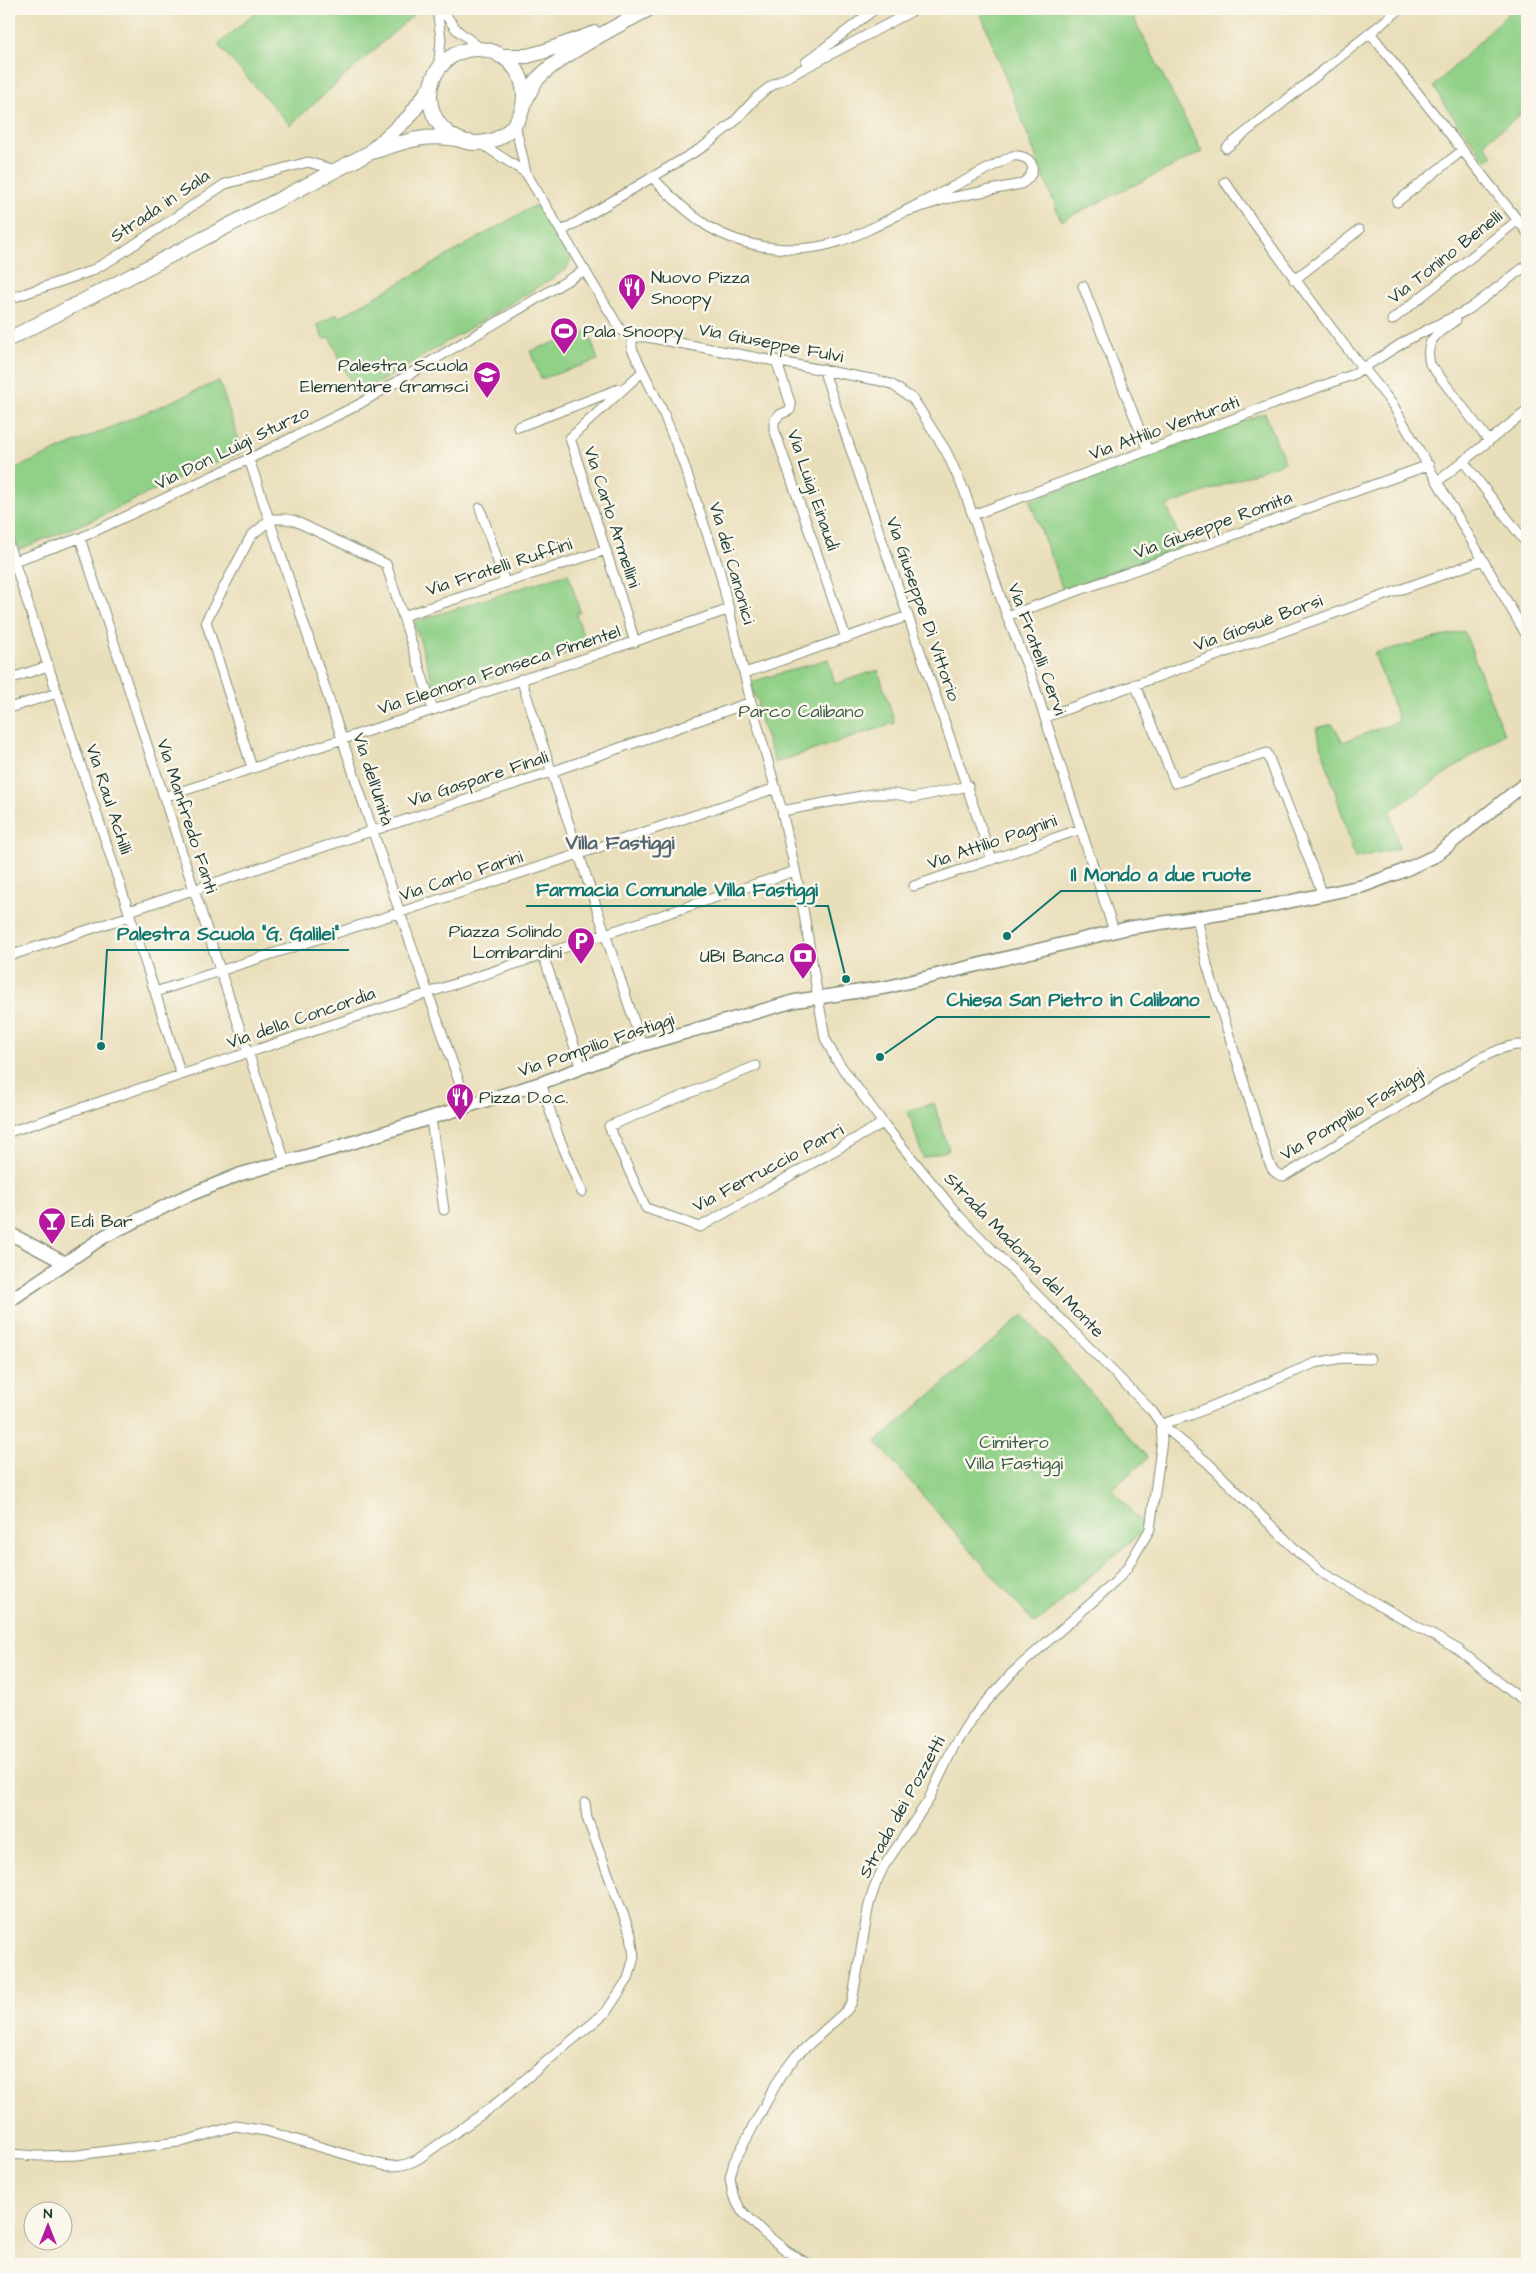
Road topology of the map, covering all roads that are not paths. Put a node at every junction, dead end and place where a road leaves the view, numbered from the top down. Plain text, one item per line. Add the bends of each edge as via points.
1 (437, 9) edge
2 (442, 9) edge
3 (649, 9) edge
4 (874, 9) edge
5 (916, 9) edge
6 (1400, 9) edge
7 (622, 23) junction
8 (1371, 34) junction
9 (483, 50) junction
10 (500, 56) junction
11 (438, 70) junction
12 (786, 77) junction
13 (431, 86) junction
14 (523, 104) junction
15 (515, 124) junction
16 (457, 139) junction
17 (480, 143) junction
18 (1226, 148) dead end
19 (1463, 150) junction
20 (369, 153) junction
21 (334, 170) junction
22 (526, 173) junction
23 (652, 177) junction
24 (1225, 182) dead end
25 (1397, 202) dead end
26 (899, 214) junction
27 (1518, 220) junction
28 (1359, 230) dead end
29 (562, 231) junction
30 (1527, 232) edge
31 (1527, 265) edge
32 (585, 270) junction
33 (1294, 280) junction
34 (1083, 286) dead end
35 (9, 299) edge
36 (1471, 308) junction
37 (1392, 320) dead end
38 (632, 337) junction
39 (9, 339) edge
40 (776, 360) junction
41 (1364, 368) junction
42 (823, 369) junction
43 (642, 372) junction
44 (624, 387) junction
45 (903, 390) joint
46 (1527, 411) edge
47 (518, 427) dead end
48 (1490, 441) junction
49 (1148, 451) junction
50 (250, 459) junction
51 (1463, 462) junction
52 (1429, 465) junction
53 (1438, 481) junction
54 (480, 508) dead end
55 (973, 515) junction
56 (271, 520) junction
57 (80, 538) junction
58 (1527, 544) edge
59 (9, 550) edge
60 (606, 550) junction
61 (1483, 560) junction
62 (14, 561) junction
63 (504, 583) junction
64 (730, 609) junction
65 (403, 616) junction
66 (908, 616) junction
67 (1007, 616) junction
68 (1527, 636) edge
69 (846, 638) junction
70 (634, 642) junction
71 (48, 666) junction
72 (745, 673) junction
73 (9, 679) edge
74 (521, 679) junction
75 (1136, 684) junction
76 (57, 692) junction
77 (751, 702) junction
78 (9, 708) edge
79 (433, 710) junction
80 (1045, 717) junction
81 (344, 738) junction
82 (252, 768) junction
83 (551, 772) junction
84 (1527, 782) edge
85 (968, 786) junction
86 (776, 788) junction
87 (164, 797) junction
88 (782, 811) junction
89 (1081, 829) junction
90 (373, 831) junction
91 (579, 854) junction
92 (992, 860) junction
93 (795, 871) junction
94 (914, 886) dead end
95 (194, 889) junction
96 (1323, 895) junction
97 (400, 913) junction
98 (130, 914) junction
99 (1197, 917) junction
100 (1114, 931) junction
101 (604, 934) junction
102 (543, 955) junction
103 (9, 956) edge
104 (220, 970) junction
105 (155, 992) junction
106 (428, 992) junction
107 (818, 998) junction
108 (642, 1045) junction
109 (1527, 1046) edge
110 (248, 1053) junction
111 (756, 1066) dead end
112 (582, 1068) junction
113 (181, 1075) junction
114 (541, 1083) junction
115 (468, 1107) junction
116 (431, 1119) junction
117 (883, 1123) junction
118 (9, 1132) edge
119 (285, 1161) junction
120 (582, 1192) dead end
121 (444, 1210) dead end
122 (9, 1234) edge
123 (65, 1262) junction
124 (9, 1301) edge
125 (1370, 1359) dead end
126 (1161, 1424) junction
127 (1527, 1704) edge
128 (586, 1803) dead end
129 (9, 2154) edge
130 (808, 2264) edge

1 - 11 street via 441,39
2 - 9 street via 456,30
3 - 7 main road
4 - 12 street
5 - 12 street
6 - 8 street
7 - 10 main road via 542,52
7 - 14 main road via 549,68
8 - 18 street
8 - 19 street, Via Tonino Benelli
9 - 10 main road
9 - 11 main road via 458,53
10 - 14 main road via 512,65 519,76 524,90
11 - 13 main road
12 - 23 street via 758,96 720,135 683,161
13 - 16 main road via 430,102 434,117
13 - 20 main road via 409,117
14 - 15 main road
15 - 17 main road via 505,134
15 - 22 street
16 - 17 main road
16 - 20 main road via 420,138
17 - 22 street
19 - 25 street
19 - 27 street, Via Tonino Benelli
20 - 21 main road
21 - 35 street, Strada in Sala via 308,162 225,184 91,271
21 - 39 main road
22 - 29 street
23 - 26 street via 689,213 710,228 763,246 788,249 834,243
23 - 29 street
24 - 33 street
26 - 26 street via 945,199 1021,184 1029,180 1032,166 1022,155 1012,156
27 - 30 street, Via Tonino Benelli
27 - 37 street, Via Tonino Benelli
28 - 33 street
29 - 32 street
31 - 36 street
32 - 38 street via 620,328
32 - 50 street, Via Don Luigi Sturzo via 356,406
33 - 41 street
34 - 49 street
36 - 41 street, Via Attilio Venturati via 1409,339
36 - 48 street via 1433,337 1426,350 1430,364
38 - 40 street, Via Giuseppe Fulvi
38 - 43 street, Via dei Canonici via 632,349
40 - 42 street, Via Giuseppe Fulvi
40 - 69 street, Via Luigi Einaudi via 791,406 774,421 774,429
41 - 49 street, Via Attilio Venturati
41 - 52 street via 1394,407
42 - 45 street, Via Giuseppe Fulvi via 876,380
42 - 66 street, Via Giuseppe Di Vittorio
43 - 44 street, Via Carlo Armellini
43 - 64 street, Via dei Canonici via 663,412 689,478
44 - 47 street
44 - 60 street, Via Carlo Armellini via 570,438
45 - 55 street, Via Fratelli Cervi via 913,399 946,451
46 - 48 street
48 - 51 street
49 - 55 street, Via Attilio Venturati
50 - 56 street, Via dell'Unità
50 - 57 street, Via Don Luigi Sturzo
51 - 53 street
51 - 58 street
52 - 53 street
52 - 67 street, Via Giuseppe Romita
53 - 61 street
54 - 63 street
55 - 67 street, Via Fratelli Cervi
56 - 65 street via 286,518 295,521 386,564
56 - 81 street, Via dell'Unità
56 - 82 street via 251,536 206,621
57 - 62 street, Via Don Luigi Sturzo
57 - 87 street, Via Manfredo Fanti
59 - 62 street, Via Raul Achilli
60 - 63 street, Via Fratelli Ruffini
60 - 70 street, Via Carlo Armellini
61 - 68 street
61 - 75 street, Via Giosuè Borsi
62 - 71 street, Via Raul Achilli
63 - 65 street, Via Fratelli Ruffini
64 - 70 street, Via Eleonora Fonseca Pimentel
64 - 72 street, Via dei Canonici
65 - 79 street
66 - 69 street
66 - 85 street, Via Giuseppe Di Vittorio
67 - 80 street, Via Fratelli Cervi
69 - 72 street
70 - 74 street, Via Eleonora Fonseca Pimentel
71 - 73 street
71 - 76 street, Via Raul Achilli
72 - 77 street, Via dei Canonici
74 - 79 street, Via Eleonora Fonseca Pimentel
74 - 83 street
75 - 80 street, Via Giosuè Borsi
75 - 96 street via 1175,783 1267,753
76 - 78 street
76 - 98 street, Via Raul Achilli
77 - 83 street, Via Gaspare Finali
77 - 86 street, Via dei Canonici
79 - 81 street, Via Eleonora Fonseca Pimentel
80 - 89 street, Via Fratelli Cervi
81 - 82 street, Via Eleonora Fonseca Pimentel
81 - 90 street, Via dell'Unità
82 - 87 street, Via Eleonora Fonseca Pimentel
83 - 90 street, Via Gaspare Finali
83 - 91 street
84 - 96 street, Via Pompilio Fastiggi via 1435,856 1363,886
85 - 88 street via 913,798 872,794
85 - 92 street, Via Giuseppe Di Vittorio
86 - 88 street, Via dei Canonici
86 - 91 street, Via Carlo Farini
87 - 95 street, Via Manfredo Fanti
88 - 93 street, Via dei Canonici
89 - 92 street, Via Attilio Pagnini
89 - 100 street, Via Fratelli Cervi
90 - 95 street, Via Gaspare Finali
90 - 97 street, Via dell'Unità
91 - 97 street, Via Carlo Farini
91 - 101 street
92 - 94 street, Via Attilio Pagnini
93 - 101 street, Via della Concordia
93 - 107 street, Via dei Canonici
95 - 98 street, Via Gaspare Finali
95 - 104 street, Via Manfredo Fanti
96 - 99 street, Via Pompilio Fastiggi
97 - 104 street, Via Carlo Farini
97 - 106 street, Via dell'Unità
98 - 103 street
98 - 105 street, Via Raul Achilli
99 - 100 street, Via Pompilio Fastiggi
99 - 109 street, Via Pompilio Fastiggi via 1207,965 1267,1156 1271,1167 1280,1176 1480,1058 1506,1047
100 - 107 street, Via Pompilio Fastiggi via 888,987
101 - 102 street, Via della Concordia
101 - 108 street
102 - 106 street, Via della Concordia
102 - 112 street
104 - 105 street, Via Carlo Farini
104 - 110 street, Via Manfredo Fanti
105 - 113 street, Via Raul Achilli
106 - 110 street, Via della Concordia
106 - 115 street, Via dell'Unità
107 - 108 street, Via Pompilio Fastiggi via 795,1001
107 - 117 street, Strada Madonna del Monte via 820,1022 835,1058
108 - 112 street, Via Pompilio Fastiggi
110 - 113 street, Via della Concordia
110 - 119 street, Via Manfredo Fanti
111 - 117 street, Via Ferruccio Parri via 609,1126 646,1208 700,1227
112 - 114 street, Via Pompilio Fastiggi
113 - 118 street, Via della Concordia
114 - 115 street, Via Pompilio Fastiggi
114 - 120 street
115 - 116 street, Via Pompilio Fastiggi
116 - 119 street, Via Pompilio Fastiggi
116 - 121 street
117 - 126 street, Strada Madonna del Monte via 959,1216 1152,1411
119 - 123 street, Via Pompilio Fastiggi via 241,1174 182,1198 105,1236
122 - 123 street
123 - 124 street, Via Pompilio Fastiggi
125 - 126 street via 1342,1358 1315,1363 1191,1415
126 - 127 street, Strada Madonna del Monte via 1208,1463 1299,1553 1326,1575 1459,1650
126 - 130 street, Strada dei Pozzetti via 1162,1440 1150,1529 1115,1582 1012,1673 971,1718 928,1801 876,1883 869,1904 852,2002 796,2056 780,2077 734,2162 730,2178 733,2195 741,2210 764,2233
128 - 129 street via 587,1818 631,1935 634,1957 628,1979 606,2012 492,2107 418,2160 407,2165 382,2166 266,2131 235,2126 185,2141 77,2154

